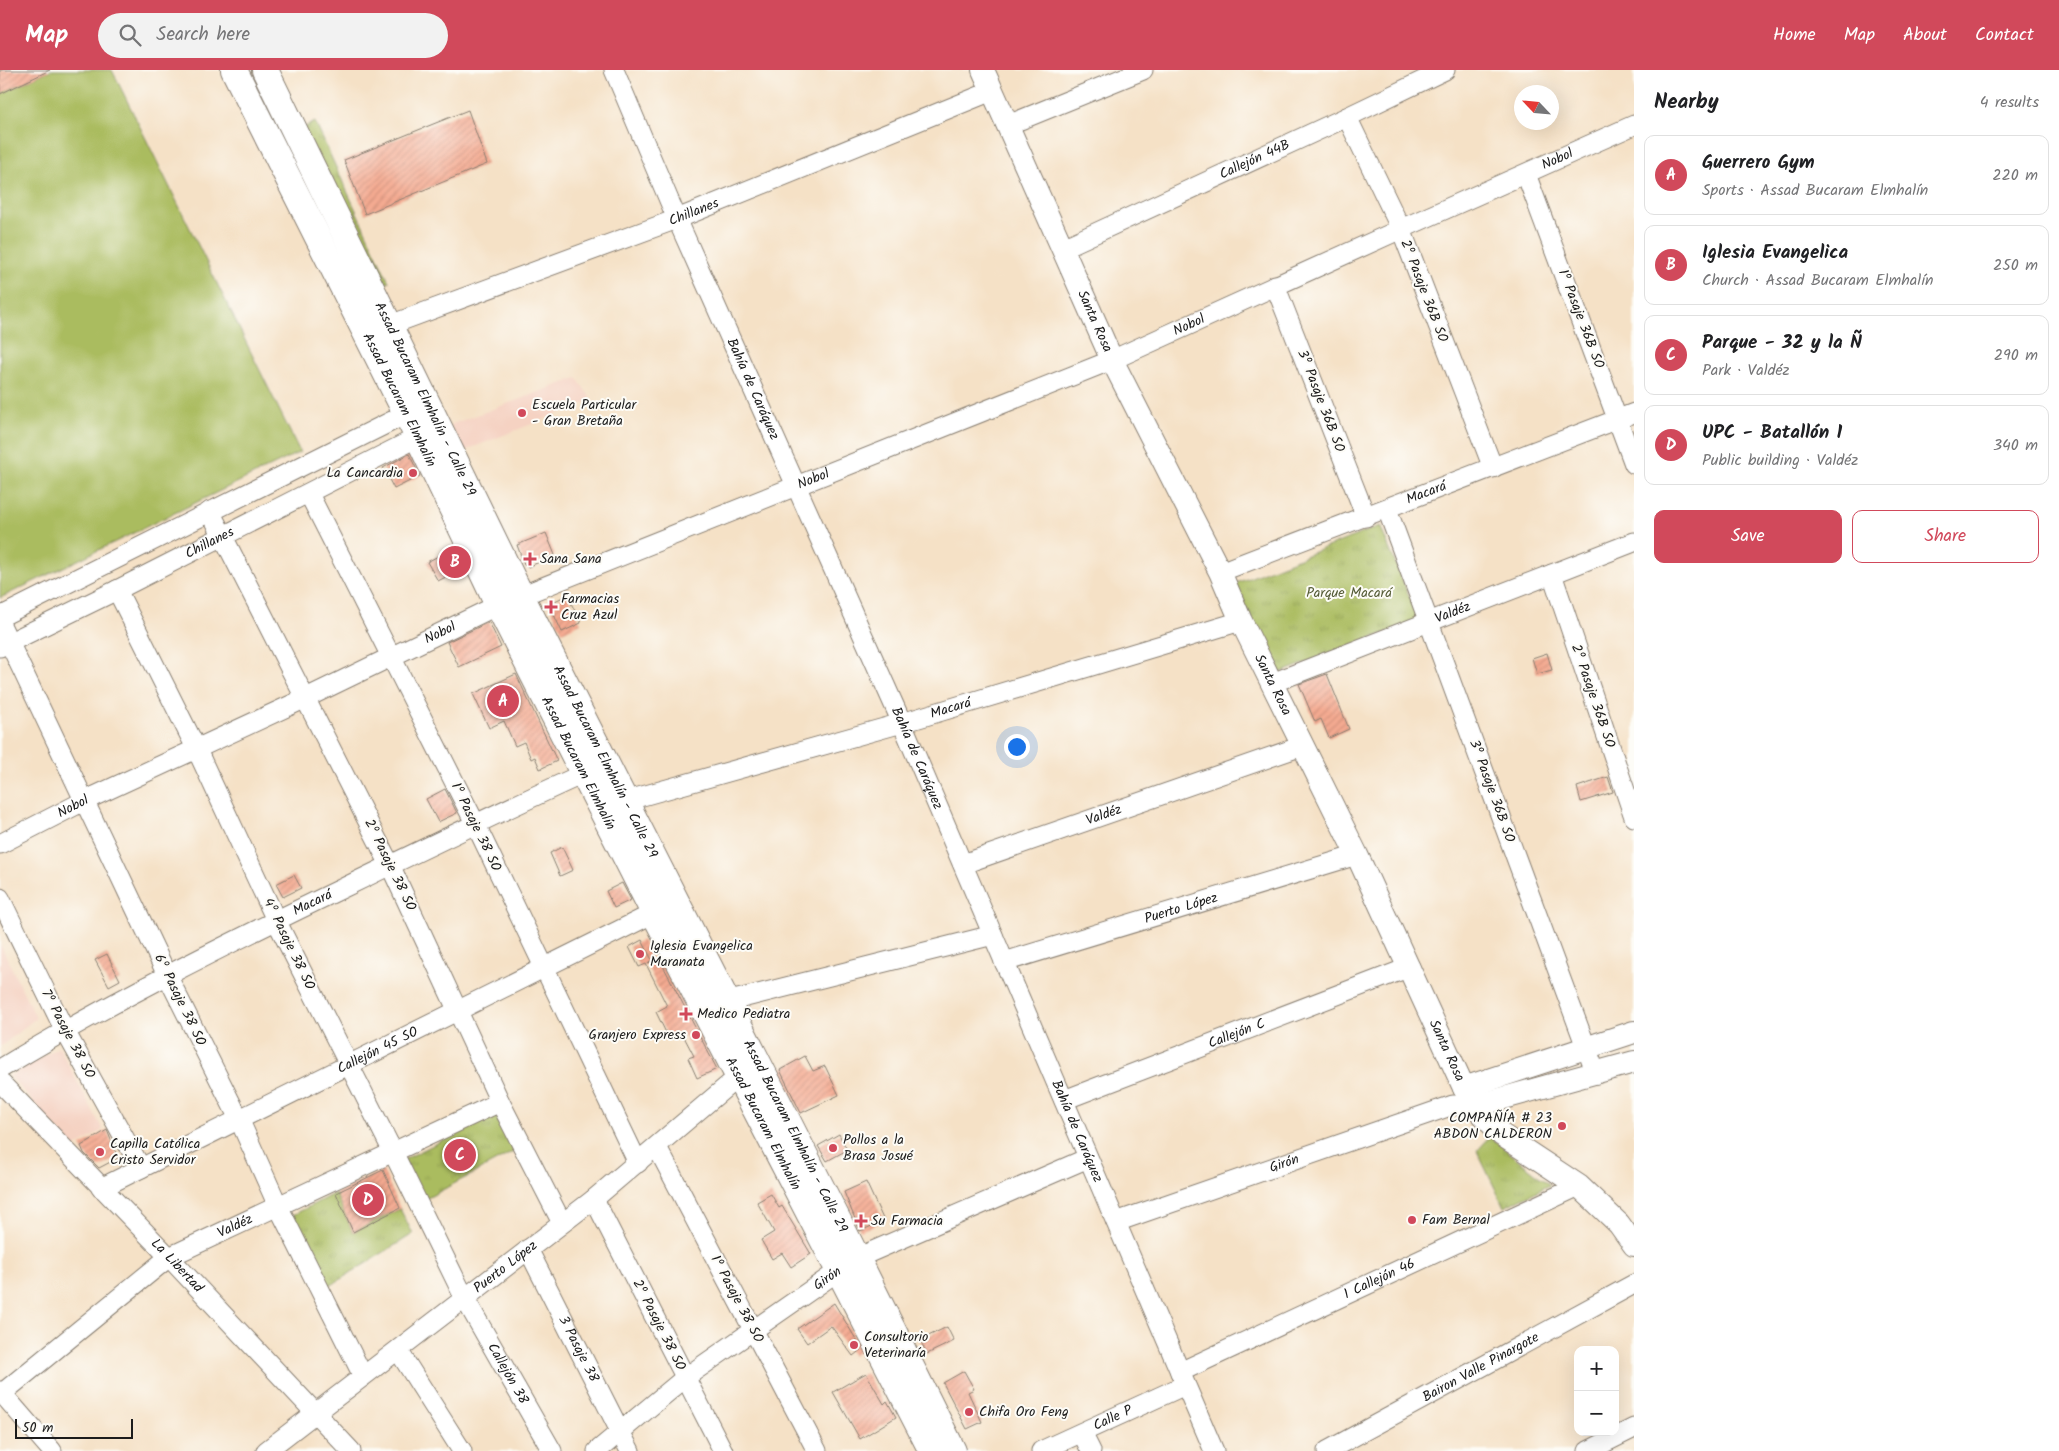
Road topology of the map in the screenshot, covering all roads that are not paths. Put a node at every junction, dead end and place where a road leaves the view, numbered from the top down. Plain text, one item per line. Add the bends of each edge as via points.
1 (234, 70) edge
2 (265, 70) edge
3 (614, 70) edge
4 (983, 70) edge
5 (1143, 70) edge
6 (1445, 70) edge
7 (992, 91) junction
8 (1347, 117) junction
9 (1008, 125) junction
10 (1634, 125) edge
11 (1526, 174) junction
12 (677, 219) junction
13 (1401, 228) junction
14 (1063, 248) junction
15 (1275, 285) junction
16 (390, 325) junction
17 (1112, 360) junction
18 (406, 414) junction
19 (1626, 417) edge
20 (418, 437) junction
21 (1634, 464) edge
22 (1492, 468) junction
23 (795, 485) junction
24 (309, 494) junction
25 (1387, 508) junction
26 (210, 511) junction
27 (1366, 517) junction
28 (222, 537) junction
29 (1634, 542) edge
30 (1220, 572) junction
31 (1552, 574) junction
32 (117, 590) junction
33 (510, 601) junction
34 (0, 617) edge
35 (1241, 621) junction
36 (0, 622) edge
37 (1430, 622) junction
38 (5, 644) edge
39 (391, 658) junction
40 (1272, 683) junction
41 (306, 698) junction
42 (902, 723) junction
43 (1302, 746) junction
44 (196, 748) junction
45 (594, 769) junction
46 (84, 801) junction
47 (613, 804) junction
48 (1634, 818) edge
49 (475, 823) junction
50 (0, 844) edge
51 (1357, 855) junction
52 (963, 864) junction
53 (390, 865) junction
54 (0, 898) edge
55 (654, 913) junction
56 (276, 920) junction
57 (993, 935) junction
58 (1004, 962) junction
59 (1410, 967) junction
60 (544, 968) junction
61 (167, 975) junction
62 (726, 1002) junction
63 (458, 1010) junction
64 (64, 1029) junction
65 (1634, 1032) edge
66 (1587, 1049) junction
67 (1634, 1062) edge
68 (350, 1064) junction
69 (0, 1069) edge
70 (1596, 1074) junction
71 (739, 1076) junction
72 (0, 1082) edge
73 (1064, 1100) junction
74 (1464, 1100) junction
75 (500, 1102) junction
76 (239, 1119) junction
77 (658, 1147) junction
78 (393, 1152) junction
79 (1088, 1158) junction
80 (638, 1163) junction
81 (141, 1168) junction
82 (1579, 1186) junction
83 (101, 1188) junction
84 (594, 1199) junction
85 (278, 1206) junction
86 (1116, 1222) junction
87 (562, 1223) junction
88 (1634, 1245) edge
89 (528, 1248) junction
90 (169, 1257) junction
91 (848, 1264) junction
92 (1634, 1284) edge
93 (464, 1298) junction
94 (753, 1329) junction
95 (398, 1350) junction
96 (364, 1376) junction
97 (686, 1377) junction
98 (1183, 1378) junction
99 (1, 1393) edge
100 (316, 1412) junction
101 (1634, 1428) edge
102 (620, 1433) junction
103 (1082, 1433) junction
104 (52, 1451) edge
105 (266, 1451) edge
106 (350, 1451) edge
107 (462, 1451) edge
108 (552, 1451) edge
109 (597, 1451) edge
110 (630, 1451) edge
111 (722, 1451) edge
112 (817, 1451) edge
113 (932, 1451) edge
114 (953, 1451) edge
115 (1041, 1451) edge
116 (1091, 1451) edge
117 (1214, 1451) edge
118 (1327, 1451) edge
119 (1588, 1451) edge

1 - 18 main road, Assad Bucaram Elmhalín
2 - 16 main road, Assad Bucaram Elmhalín - Calle 29
3 - 12 street, Bahía de Caráquez
4 - 7 street, Santa Rosa
5 - 9 street
6 - 8 street, Callejón 44B
7 - 9 street, Santa Rosa
7 - 12 street, Chillanes
8 - 13 street, 2º Pasaje 36B SO
8 - 14 street, Callejón 44B
9 - 14 street, Santa Rosa
10 - 11 street, Nobol
11 - 13 street, Nobol
11 - 19 street, 1º Pasaje 36B SO
12 - 16 street, Chillanes
12 - 23 street, Bahía de Caráquez
13 - 15 street, Nobol
13 - 22 street, 2º Pasaje 36B SO
14 - 17 street, Santa Rosa
15 - 17 street, Nobol
15 - 27 street, 3º Pasaje 36B SO
16 - 33 main road, Assad Bucaram Elmhalín - Calle 29
17 - 23 street, Nobol
17 - 30 street, Santa Rosa
18 - 20 main road, Assad Bucaram Elmhalín
18 - 26 street, Chillanes
19 - 21 street, 1º Pasaje 36B SO
19 - 22 street, Macará
20 - 24 street, Chillanes
20 - 33 main road, Assad Bucaram Elmhalín
22 - 25 street, Macará
23 - 33 street, Nobol
23 - 42 street, Bahía de Caráquez
24 - 28 street, Chillanes
24 - 39 street, 1º Pasaje 38 SO
25 - 27 street, Macará
25 - 37 street, 3º Pasaje 36B SO
26 - 28 street, 2º Pasaje 38 SO
26 - 34 street, Chillanes
27 - 30 street, Macará
28 - 32 street, Chillanes
28 - 41 street, 2º Pasaje 38 SO
29 - 31 street, Valdéz
30 - 35 street, Santa Rosa
31 - 37 street, Valdéz
31 - 48 street, 2º Pasaje 36B SO
32 - 38 street, Chillanes
32 - 44 street, 4º Pasaje 38 SO
33 - 39 street, Nobol
33 - 45 main road, Assad Bucaram Elmhalín
35 - 40 street, Santa Rosa
35 - 42 street, Macará
36 - 38 street, 6º Pasaje 38 SO
37 - 40 street, Valdéz
37 - 66 street, 3º Pasaje 36B SO
38 - 46 street, 6º Pasaje 38 SO
39 - 41 street, Nobol
39 - 49 street, 1º Pasaje 38 SO
40 - 43 street, Santa Rosa
41 - 44 street, Nobol
41 - 53 street, 2º Pasaje 38 SO
42 - 47 street, Macará
42 - 52 street, Bahía de Caráquez
43 - 51 street, Santa Rosa
43 - 52 street, Valdéz
44 - 46 street, Nobol
44 - 56 street, 4º Pasaje 38 SO
45 - 47 main road, Assad Bucaram Elmhalín
45 - 49 street, Macará
46 - 50 street, Nobol
46 - 61 street, 6º Pasaje 38 SO
47 - 55 main road, Assad Bucaram Elmhalín
47 - 62 main road, Assad Bucaram Elmhalín - Calle 29
49 - 53 street, Macará
49 - 60 street, 1º Pasaje 38 SO
51 - 58 street, Puerto López
51 - 59 street, Santa Rosa
52 - 57 street, Bahía de Caráquez
53 - 56 street, Macará
53 - 63 street, 2º Pasaje 38 SO
54 - 64 street, 7º Pasaje 38 SO
55 - 60 street, Callejón 45 SO
55 - 71 main road, Assad Bucaram Elmhalín
56 - 61 street, Macará
56 - 68 street, 4º Pasaje 38 SO
57 - 58 street, Bahía de Caráquez
57 - 62 street
58 - 73 street, Bahía de Caráquez
59 - 73 street, Callejón C
59 - 74 street, Santa Rosa
60 - 63 street, Callejón 45 SO
60 - 80 street, 1º Pasaje 38 SO
61 - 64 street, Macará
61 - 76 street, 6º Pasaje 38 SO
62 - 91 main road, Assad Bucaram Elmhalín - Calle 29
63 - 68 street, Callejón 45 SO
63 - 75 street, 2º Pasaje 38 SO
64 - 69 street, Macará
64 - 81 street, 7º Pasaje 38 SO
65 - 66 street, Girón
66 - 70 street, 3º Pasaje 36B SO
66 - 74 street, Girón
67 - 70 street, Girón
68 - 76 street, Callejón 45 SO
68 - 78 street, 4º Pasaje 38 SO
70 - 74 street, Girón
71 - 77 street, Puerto López
71 - 91 main road, Assad Bucaram Elmhalín
72 - 83 street, La Libertad
73 - 79 street, Bahía de Caráquez
74 - 82 street, Santa Rosa via 1502,1135
74 - 86 street, Girón
75 - 78 street, Valdéz
75 - 87 street, 2º Pasaje 38 SO
76 - 81 street, Callejón 45 SO
76 - 85 street, 6º Pasaje 38 SO
77 - 80 street, Puerto López
77 - 94 street, 1º Pasaje 38 SO
78 - 85 street, Valdéz
78 - 93 street, 4º Pasaje 38 SO
79 - 86 street, Bahía de Caráquez
79 - 91 street, Girón
80 - 84 street, Puerto López
81 - 83 street, Callejón 45 SO
82 - 88 street, Santa Rosa via 1619,1224
82 - 98 street, 1 Callejón 46
83 - 90 street, La Libertad
84 - 87 street, Puerto López
84 - 97 street, 2º Pasaje 38 SO
85 - 90 street, Valdéz
85 - 96 street, 6º Pasaje 38 SO
86 - 98 street, Bahía de Caráquez
87 - 89 street, Puerto López
89 - 93 street, Puerto López
89 - 102 street, 3 Pasaje 38
90 - 99 street, Valdéz
90 - 100 street, La Libertad
91 - 94 street, Girón
91 - 113 main road, Assad Bucaram Elmhalín
91 - 114 main road, Assad Bucaram Elmhalín - Calle 29
92 - 118 street, Bairon Valle Pinargote
93 - 95 street, Puerto López
93 - 108 street, Callejón 38
94 - 97 street, Girón
94 - 112 street, 1º Pasaje 38 SO
95 - 96 street, Puerto López
95 - 107 street
96 - 100 street, Puerto López
97 - 102 street, Girón
97 - 111 street, 2º Pasaje 38 SO
98 - 103 street, Calle P
98 - 117 street, Bahía de Caráquez
99 - 104 street
100 - 105 street, Puerto López
100 - 106 street, La Libertad
101 - 119 street
102 - 109 street, Girón
102 - 110 street, 3 Pasaje 38
103 - 115 street, Calle P
103 - 116 street

